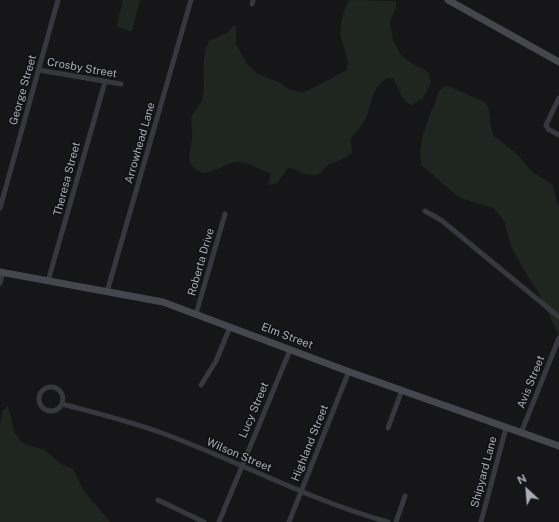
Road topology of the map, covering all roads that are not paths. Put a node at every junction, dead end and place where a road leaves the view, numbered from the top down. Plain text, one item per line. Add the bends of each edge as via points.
1 (58, 0) edge
2 (191, 0) edge
3 (448, 0) edge
4 (559, 62) edge
5 (39, 70) junction
6 (105, 82) junction
7 (121, 84) dead end
8 (559, 98) edge
9 (559, 135) edge
10 (0, 208) edge
11 (425, 211) dead end
12 (225, 214) dead end
13 (1, 272) edge
14 (48, 281) junction
15 (0, 283) edge
16 (107, 292) junction
17 (196, 314) junction
18 (559, 317) edge
19 (230, 327) junction
20 (559, 338) edge
21 (290, 350) junction
22 (348, 371) junction
23 (201, 385) dead end
24 (402, 390) junction
25 (62, 404) junction
26 (388, 428) dead end
27 (506, 428) junction
28 (521, 433) junction
29 (559, 446) edge
30 (241, 467) junction
31 (301, 492) junction
32 (405, 496) dead end
33 (158, 500) dead end
34 (204, 522) edge
35 (219, 522) edge
36 (289, 522) edge
37 (388, 522) edge
38 (396, 522) edge
39 (481, 522) edge

1 - 5 street, George Street
2 - 16 street, Arrowhead Lane
3 - 4 street
5 - 6 street, Crosby Street
5 - 10 street, George Street
6 - 7 street, Crosby Street
6 - 14 street, Theresa Street
8 - 9 street via 546,125
11 - 18 street via 441,220
12 - 17 street, Roberta Drive
13 - 14 street, Elm Street
13 - 15 street
14 - 16 street, Elm Street
16 - 17 street, Elm Street via 163,302
17 - 19 street, Elm Street
19 - 21 street, Elm Street
19 - 23 street via 216,361
20 - 28 street, Avis Street
21 - 22 street, Elm Street
21 - 30 street, Lucy Street
22 - 24 street, Elm Street
22 - 31 street, Highland Street
24 - 26 street
24 - 27 street, Elm Street
25 - 25 street via 62,392 55,387 47,387 41,393 40,400 46,409 57,409
25 - 30 street, Wilson Street via 163,433
27 - 28 street, Elm Street
27 - 39 street, Shipyard Lane
28 - 29 street, Elm Street
30 - 31 street, Wilson Street
30 - 35 street, Lucy Street
31 - 36 street, Highland Street
31 - 37 street, Wilson Street via 350,512
32 - 38 street
33 - 34 street

